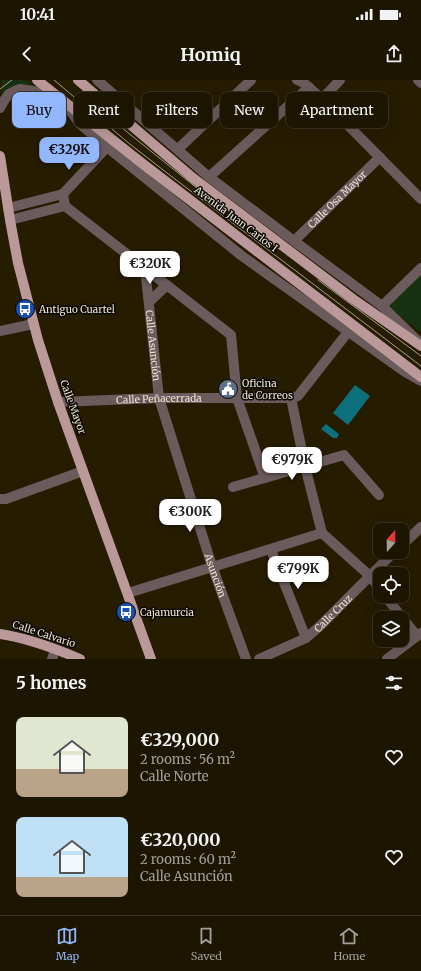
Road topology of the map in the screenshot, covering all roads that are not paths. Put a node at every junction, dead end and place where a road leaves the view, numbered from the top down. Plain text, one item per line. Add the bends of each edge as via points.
1 (37, 80) edge
2 (78, 80) edge
3 (98, 80) edge
4 (251, 80) edge
5 (297, 80) edge
6 (340, 80) edge
7 (418, 80) edge
8 (421, 83) edge
9 (309, 87) junction
10 (14, 92) edge
11 (36, 92) edge
12 (52, 92) edge
13 (315, 92) edge
14 (328, 92) edge
15 (12, 93) edge
16 (66, 103) edge
17 (66, 105) edge
18 (0, 108) edge
19 (66, 113) edge
20 (74, 116) edge
21 (74, 119) edge
22 (85, 128) edge
23 (351, 128) edge
24 (106, 147) junction
25 (178, 149) junction
26 (0, 156) edge
27 (380, 157) junction
28 (209, 177) junction
29 (3, 194) edge
30 (63, 194) junction
31 (421, 199) edge
32 (65, 206) junction
33 (8, 208) junction
34 (10, 220) junction
35 (294, 241) junction
36 (145, 268) junction
37 (421, 268) edge
38 (167, 285) junction
39 (149, 302) junction
40 (382, 306) junction
41 (33, 324) junction
42 (0, 331) edge
43 (348, 332) junction
44 (421, 345) edge
45 (421, 377) edge
46 (421, 381) edge
47 (159, 398) junction
48 (237, 398) junction
49 (292, 398) junction
50 (58, 402) junction
51 (305, 466) junction
52 (83, 470) junction
53 (265, 478) junction
54 (233, 487) dead end
55 (379, 495) dead end
56 (0, 499) edge
57 (421, 527) edge
58 (322, 533) junction
59 (409, 538) edge
60 (271, 550) junction
61 (387, 559) edge
62 (212, 566) junction
63 (370, 576) junction
64 (373, 580) edge
65 (128, 593) junction
66 (391, 603) edge
67 (0, 634) edge
68 (419, 635) edge
69 (306, 638) junction
70 (53, 654) edge
71 (80, 659) edge
72 (151, 659) edge
73 (246, 659) edge
74 (259, 659) edge
75 (387, 659) edge

1 - 12 main road, Avenida Juan Carlos I
2 - 44 main road, Avenida Juan Carlos I via 193,178 353,300
3 - 25 street
4 - 25 street
5 - 9 street
6 - 14 street
7 - 8 street
9 - 13 street
9 - 28 street
10 - 11 street via 27,89
15 - 18 street
16 - 45 main road, Avenida Juan Carlos I
17 - 20 street
19 - 21 street
22 - 24 street
23 - 27 street
24 - 30 street
24 - 43 street via 242,256
25 - 28 street
26 - 29 main road, Calle Mayor
27 - 31 street
27 - 35 street, Calle Osa Mayor
28 - 35 street
29 - 33 main road, Calle Mayor
30 - 32 street
30 - 33 street
32 - 34 street
32 - 36 street
33 - 34 main road, Calle Mayor
34 - 41 main road, Calle Mayor
35 - 40 street
36 - 38 street
36 - 39 street, Calle Asunción
37 - 40 street
38 - 39 street
38 - 48 street via 231,335
39 - 47 street, Calle Asunción
40 - 44 street
41 - 42 street
41 - 50 main road, Calle Mayor
43 - 46 street
43 - 49 street via 298,396
47 - 48 street, Calle Peñacerrada
47 - 50 street, Calle Peñacerrada
47 - 62 street, Asunción
48 - 49 street, Calle Peñacerrada
48 - 53 street
49 - 51 street
50 - 52 main road, Calle Mayor
51 - 53 street
51 - 55 street via 344,455
51 - 58 street
52 - 56 street
52 - 65 main road, Calle Mayor
53 - 54 street
57 - 59 street
58 - 60 street
58 - 63 street
60 - 62 street
60 - 69 street
61 - 63 street, Calle Cruz
62 - 65 street
62 - 73 street, Asunción
63 - 64 street
63 - 69 street, Calle Cruz
65 - 72 main road, Calle Mayor
66 - 68 street
67 - 70 main road, Calle Calvario via 11,636
68 - 75 street
69 - 74 street, Calle Cruz
70 - 71 main road, Calle Calvario

